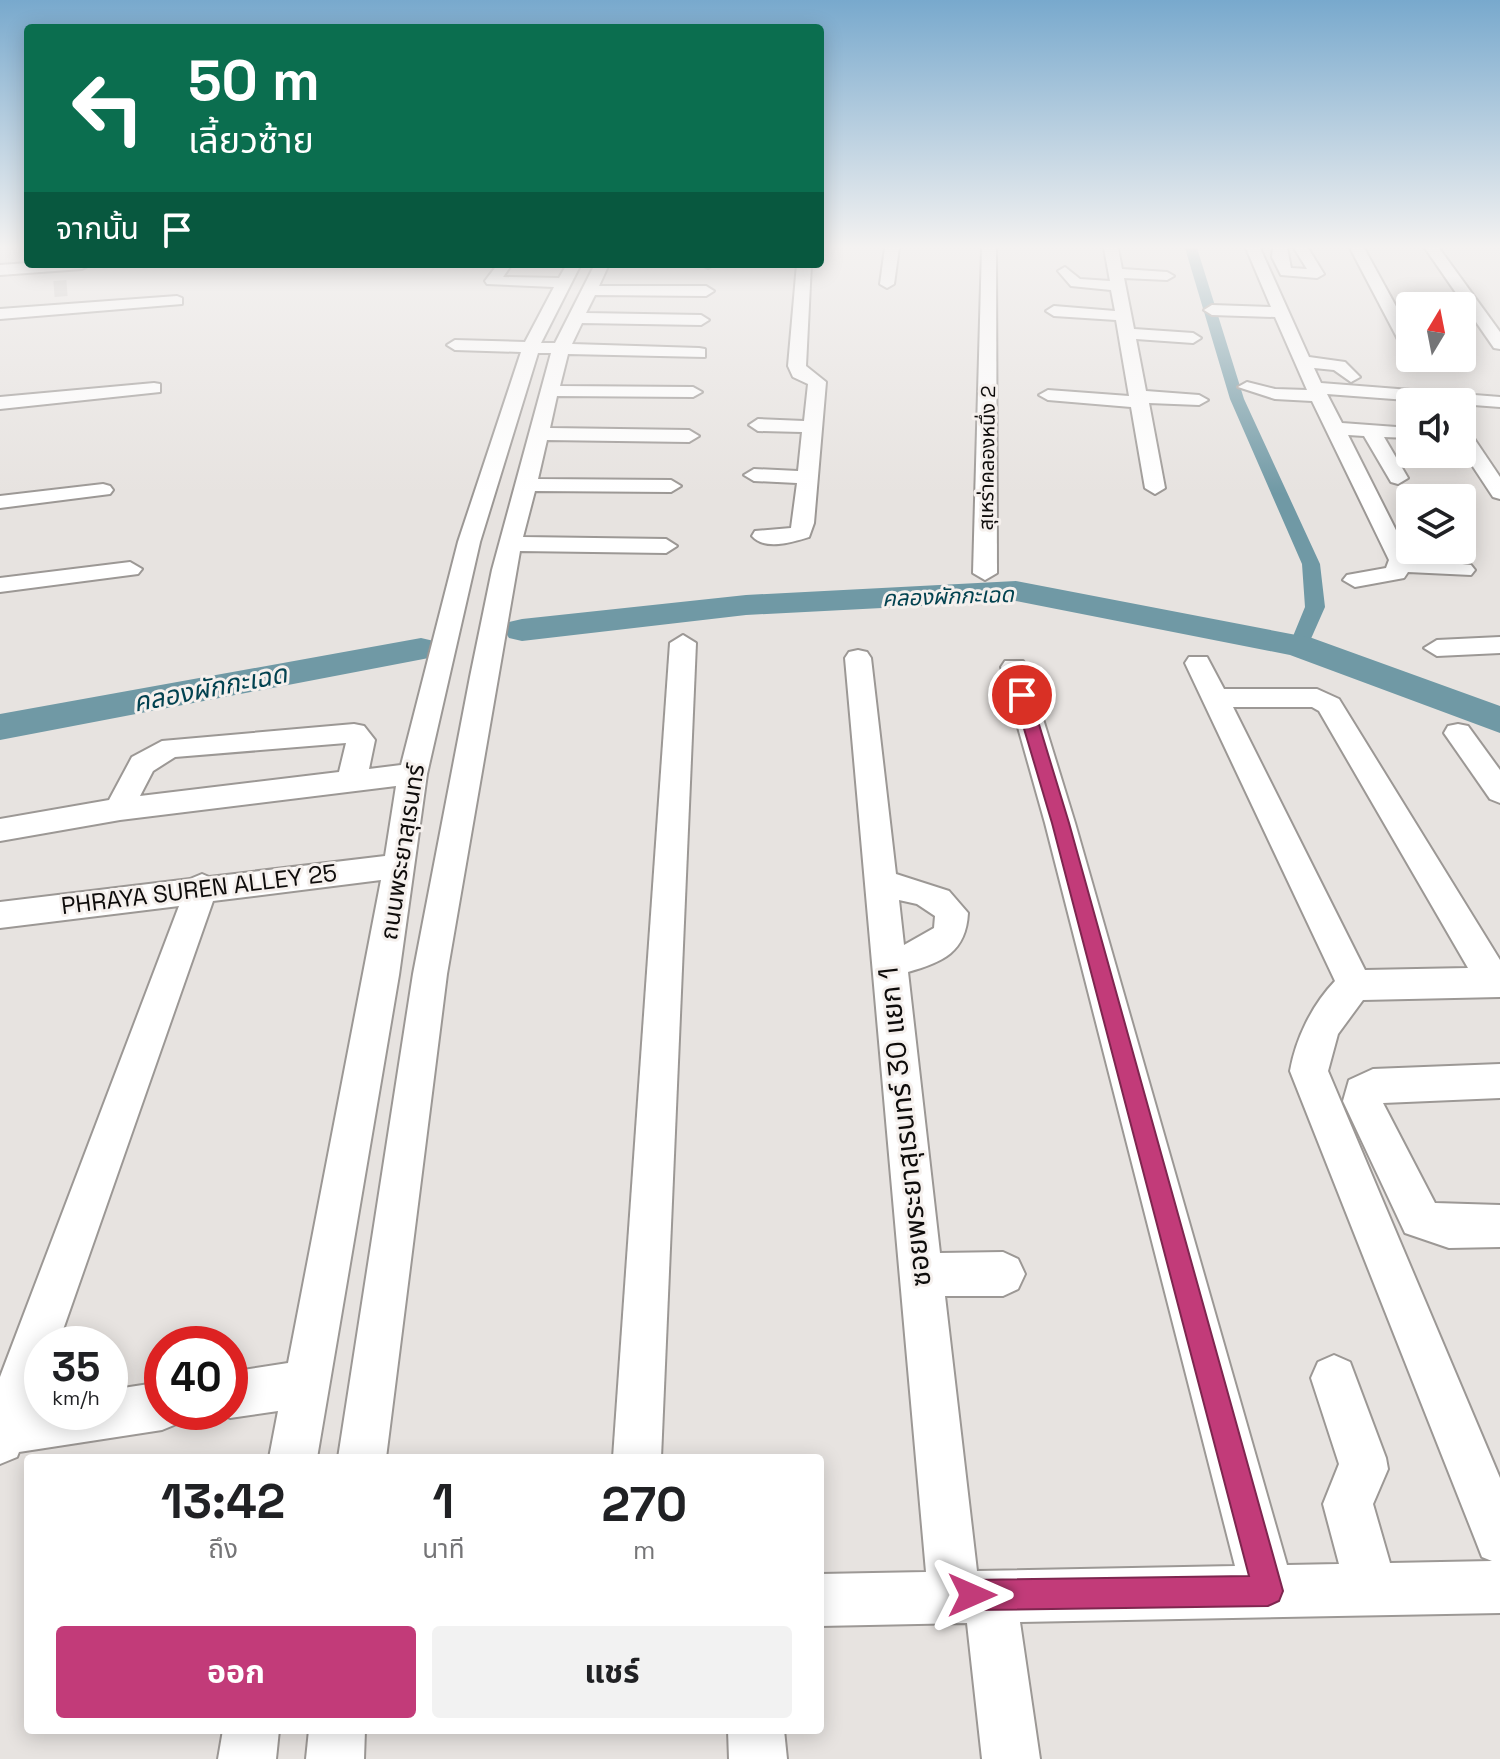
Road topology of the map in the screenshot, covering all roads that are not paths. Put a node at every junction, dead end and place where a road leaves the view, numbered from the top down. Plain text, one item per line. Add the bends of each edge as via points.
1 (550, 330) edge
2 (564, 330) edge
3 (799, 330) edge
4 (988, 330) edge
5 (1127, 330) edge
6 (1160, 330) edge
7 (1288, 330) edge
8 (1193, 338) dead end
9 (455, 345) dead end
10 (545, 350) junction
11 (699, 353) dead end
12 (1351, 377) dead end
13 (1308, 378) junction
14 (154, 388) dead end
15 (550, 391) junction
16 (693, 392) dead end
17 (1396, 393) edge
18 (1048, 395) dead end
19 (1139, 399) junction
20 (1199, 400) dead end
21 (1476, 401) edge
22 (1500, 402) edge
23 (0, 403) edge
24 (758, 425) dead end
25 (811, 427) junction
26 (1334, 428) junction
27 (1371, 431) junction
28 (1396, 432) edge
29 (539, 434) junction
30 (689, 436) dead end
31 (1476, 441) edge
32 (1489, 444) dead end
33 (1476, 457) edge
34 (754, 475) dead end
35 (807, 477) junction
36 (1398, 478) dead end
37 (526, 485) junction
38 (671, 486) dead end
39 (1155, 488) dead end
40 (103, 490) dead end
41 (1500, 493) edge
42 (0, 502) edge
43 (763, 536) dead end
44 (511, 544) junction
45 (666, 546) dead end
46 (1396, 556) edge
47 (1400, 564) joint
48 (130, 569) dead end
49 (1463, 570) dead end
50 (985, 573) dead end
51 (1355, 580) dead end
52 (0, 585) edge
53 (683, 643) dead end
54 (1500, 645) edge
55 (1437, 648) dead end
56 (858, 658) dead end
57 (1198, 663) dead end
58 (1014, 667) dead end
59 (1215, 698) junction
60 (1458, 733) dead end
61 (413, 774) junction
62 (351, 782) junction
63 (1500, 792) edge
64 (120, 809) junction
65 (0, 830) edge
66 (399, 866) junction
67 (879, 884) junction
68 (202, 887) junction
69 (0, 915) edge
70 (887, 964) junction
71 (1497, 982) edge
72 (1355, 985) junction
73 (1500, 1081) edge
74 (1500, 1226) edge
75 (1003, 1274) dead end
76 (920, 1275) junction
77 (1334, 1378) dead end
78 (305, 1384) junction
79 (248, 1392) edge
80 (144, 1409) edge
81 (1, 1433) edge
82 (294, 1454) edge
83 (363, 1454) edge
84 (637, 1454) edge
85 (1500, 1539) edge
86 (1500, 1587) edge
87 (1372, 1589) junction
88 (1268, 1591) junction
89 (972, 1595) junction
90 (824, 1600) edge
91 (250, 1734) edge
92 (337, 1734) edge
93 (756, 1734) edge
94 (247, 1759) edge
95 (335, 1759) edge
96 (758, 1759) edge
97 (1011, 1759) edge

1 - 10 street, ถนนพระยาสุเรนทร์
2 - 10 street, ถนนพระยาสุเรนทร์
3 - 25 street via 797,366 802,376 817,382
4 - 50 street, สุเหร่าคลองหนึ่ง 2
5 - 19 street
6 - 8 street
7 - 13 street
9 - 10 street
10 - 11 street
10 - 15 street, ถนนพระยาสุเรนทร์
10 - 61 street, ถนนพระยาสุเรนทร์ via 469,542
12 - 13 street via 1339,366
13 - 17 street
13 - 26 street
14 - 23 street
15 - 16 street
15 - 29 street, ถนนพระยาสุเรนทร์
18 - 19 street
19 - 20 street
19 - 39 street
21 - 22 street
24 - 25 street
25 - 35 street
26 - 27 street
26 - 46 street
27 - 28 street
27 - 36 street
29 - 30 street
29 - 37 street, ถนนพระยาสุเรนทร์
31 - 32 street
33 - 41 street
34 - 35 street
35 - 43 street via 801,532
37 - 38 street
37 - 44 street, ถนนพระยาสุเรนทร์
40 - 42 street
44 - 45 street
44 - 83 street, ถนนพระยาสุเรนทร์ via 461,787 430,974
47 - 49 street
47 - 51 street via 1396,573
48 - 52 street
53 - 84 street
54 - 55 street
56 - 67 street, ซอยพระยาสุเรนทร์ 30 แยก 1
57 - 59 street
58 - 88 street
59 - 71 street via 1317,698 1329,705
59 - 72 street
60 - 63 street
61 - 62 street
61 - 66 street, ถนนพระยาสุเรนทร์
62 - 64 street
62 - 64 street via 361,740 354,733 172,748 138,765
64 - 65 street
66 - 68 street, PHRAYA SUREN ALLEY 25
66 - 78 street, ถนนพระยาสุเรนทร์
67 - 70 street, ซอยพระยาสุเรนทร์ 30 แยก 1
67 - 70 street via 922,892 952,913 950,935 938,946
68 - 69 street, PHRAYA SUREN ALLEY 25
68 - 81 street
70 - 76 street, ซอยพระยาสุเรนทร์ 30 แยก 1
71 - 72 street
72 - 85 street via 1344,993 1317,1041 1309,1071
73 - 74 street via 1373,1086 1362,1092 1362,1101 1420,1218 1449,1227
75 - 76 street
76 - 89 street, ซอยพระยาสุเรนทร์ 30 แยก 1
77 - 87 street via 1364,1469 1348,1504
78 - 79 street
78 - 82 street, ถนนพระยาสุเรนทร์
80 - 81 street
86 - 87 street
87 - 88 street
88 - 89 street
89 - 90 street
89 - 97 street, ซอยพระยาสุเรนทร์ 30 แยก 1
91 - 94 street
92 - 95 street
93 - 96 street

